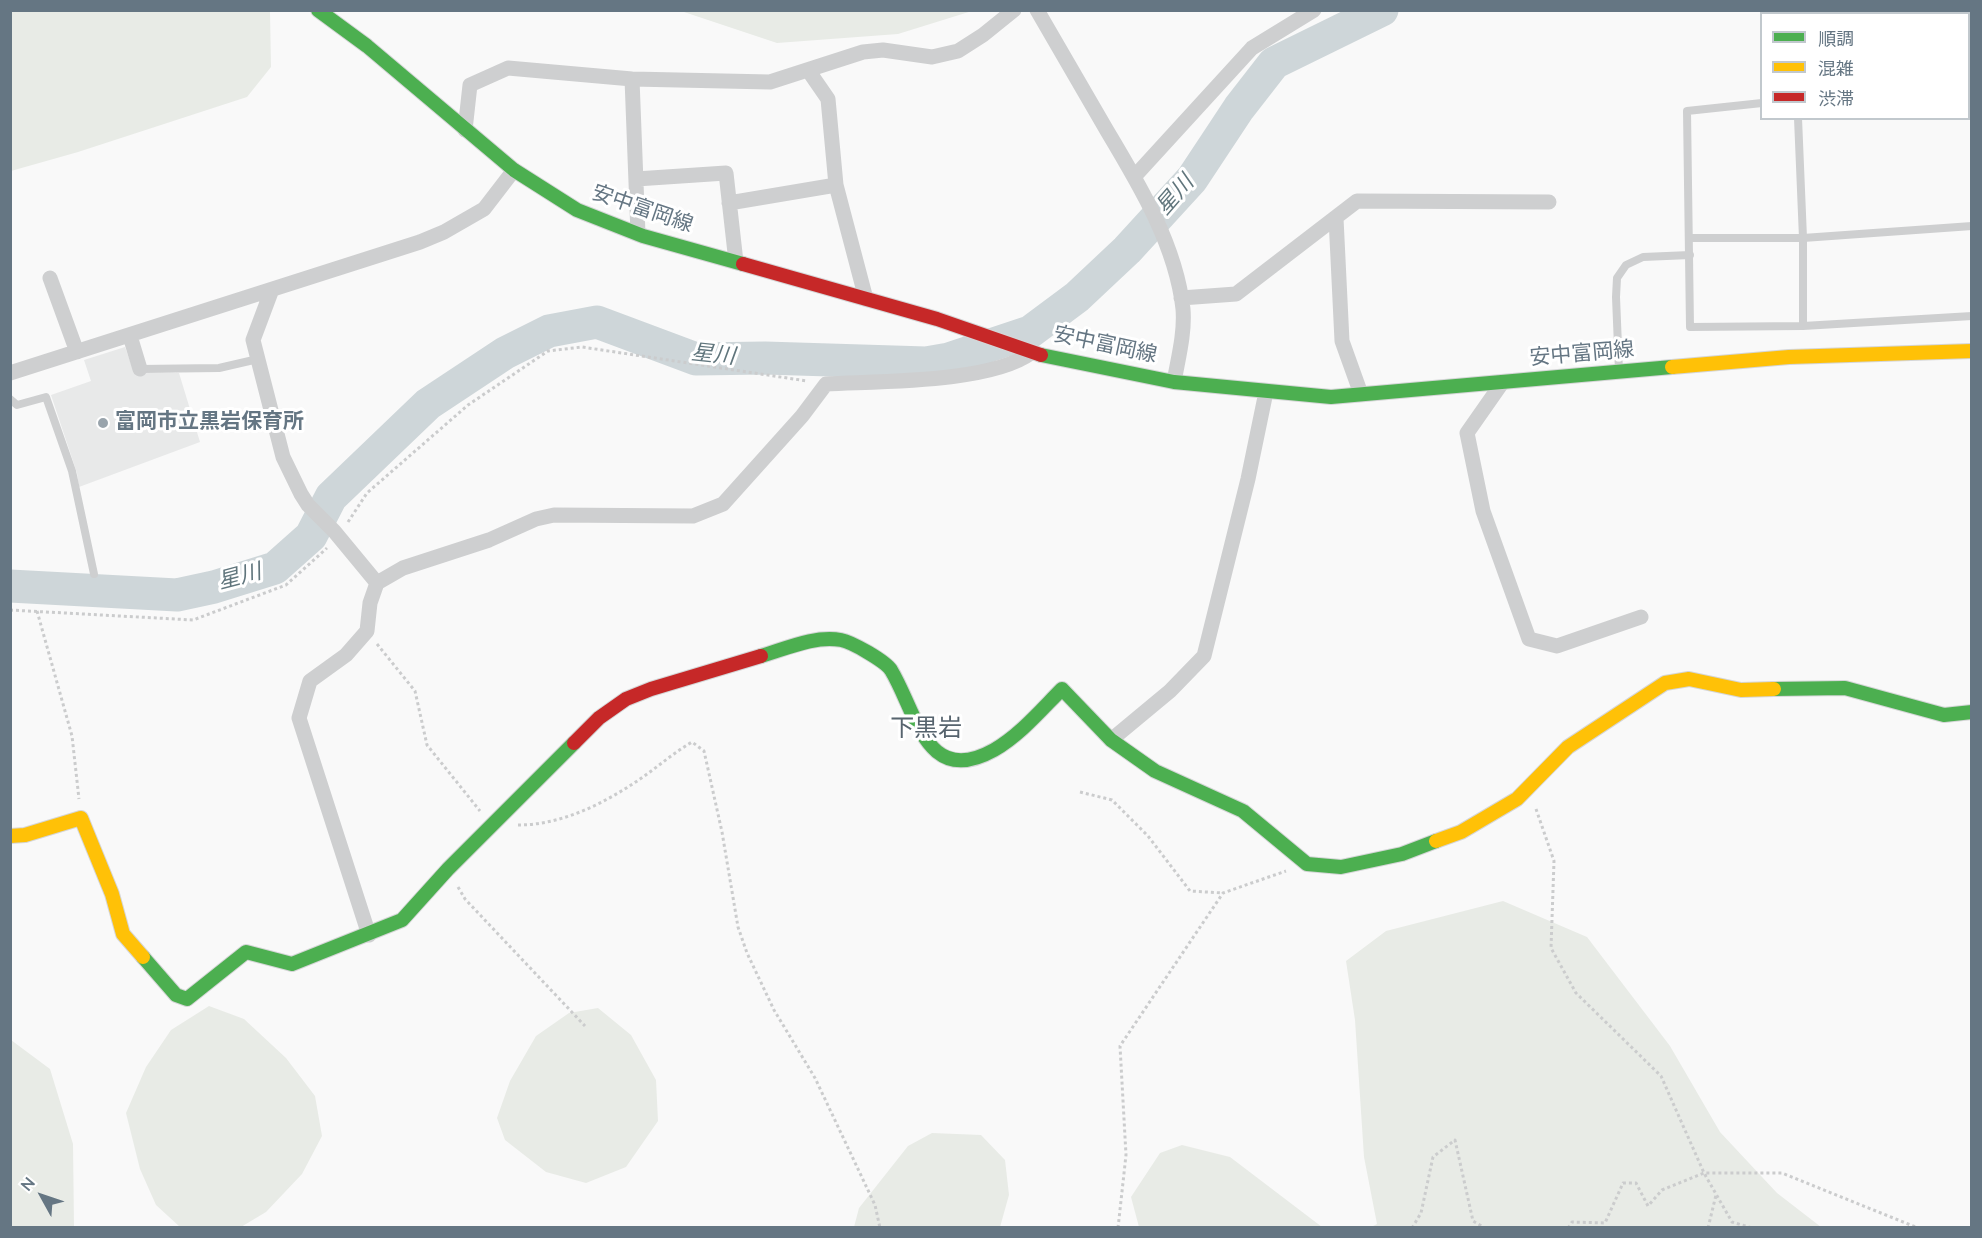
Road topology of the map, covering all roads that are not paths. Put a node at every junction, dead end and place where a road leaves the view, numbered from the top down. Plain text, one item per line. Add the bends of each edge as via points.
1 (318, 10) edge
2 (1014, 10) edge
3 (1036, 10) edge
4 (1314, 10) edge
5 (808, 70) junction
6 (632, 79) junction
7 (1760, 103) edge
8 (1798, 120) edge
9 (465, 130) junction
10 (514, 170) junction
11 (636, 179) junction
12 (1138, 183) junction
13 (836, 184) junction
14 (1549, 202) dead end
15 (729, 203) junction
16 (1336, 218) junction
17 (1971, 226) edge
18 (639, 234) junction
19 (1690, 238) junction
20 (1803, 238) junction
21 (1690, 255) junction
22 (736, 262) junction
23 (50, 278) dead end
24 (271, 291) junction
25 (1181, 298) junction
26 (866, 299) junction
27 (1971, 316) edge
28 (1803, 326) junction
29 (130, 336) junction
30 (1028, 351) junction
31 (1971, 351) edge
32 (77, 352) junction
33 (258, 358) junction
34 (140, 369) joint
35 (1620, 373) junction
36 (10, 374) edge
37 (1174, 382) junction
38 (1502, 383) junction
39 (1266, 392) junction
40 (1361, 394) junction
41 (10, 399) edge
42 (94, 574) dead end
43 (377, 583) junction
44 (1641, 617) dead end
45 (1971, 712) edge
46 (1111, 740) junction
47 (10, 836) edge
48 (369, 935) junction

1 - 9 street, 安中富岡線
2 - 5 street via 958,51 932,57 883,50 863,52
3 - 12 street
4 - 12 street via 1252,48
5 - 6 street via 770,82
5 - 13 street via 828,99
6 - 9 street via 508,68 470,85
6 - 11 street
7 - 19 lane via 1687,111
8 - 20 lane
9 - 10 street, 安中富岡線
10 - 18 street, 安中富岡線 via 577,210
10 - 24 street via 484,209 444,232
11 - 15 street via 726,173
11 - 18 street
12 - 25 street via 1165,243
13 - 15 street
13 - 26 street
14 - 16 street via 1357,201
15 - 22 street
16 - 25 street via 1236,294
16 - 40 street via 1342,341
17 - 20 lane
18 - 22 street, 安中富岡線
19 - 20 lane
19 - 21 lane
20 - 28 lane
21 - 28 lane via 1690,327
21 - 35 lane via 1643,257 1626,265 1617,278
22 - 26 street, 安中富岡線
23 - 32 street
24 - 29 street
24 - 33 street via 253,340
25 - 37 street via 1184,312
26 - 30 street, 安中富岡線
27 - 28 lane
29 - 32 street
29 - 34 street
30 - 37 street, 安中富岡線
30 - 43 street via 1018,362 933,379 826,384 723,504 693,516 554,515 403,568
31 - 35 street, 安中富岡線 via 1789,357
32 - 36 street
33 - 34 lane via 219,368
33 - 43 street via 283,457 308,505
35 - 38 street, 安中富岡線
37 - 39 street, 安中富岡線
38 - 40 street, 安中富岡線
38 - 44 street via 1467,433 1483,511 1529,639 1557,646
39 - 40 street, 安中富岡線 via 1330,397
39 - 46 street via 1204,656 1170,691
41 - 42 lane via 17,405 46,397 72,471
43 - 48 street via 367,631 346,655 310,681 299,718
45 - 46 street via 1944,715 1845,688 1741,690 1689,679 1665,683 1568,747 1517,799 1461,832 1402,854 1341,867 1307,864 1243,811 1155,771
46 - 48 street via 1062,689 999,748 968,761 944,759 923,737 890,668 841,640 815,640 626,699 599,718 402,920
47 - 48 street via 81,818 112,894 123,934 176,995 187,999 246,952 292,964

